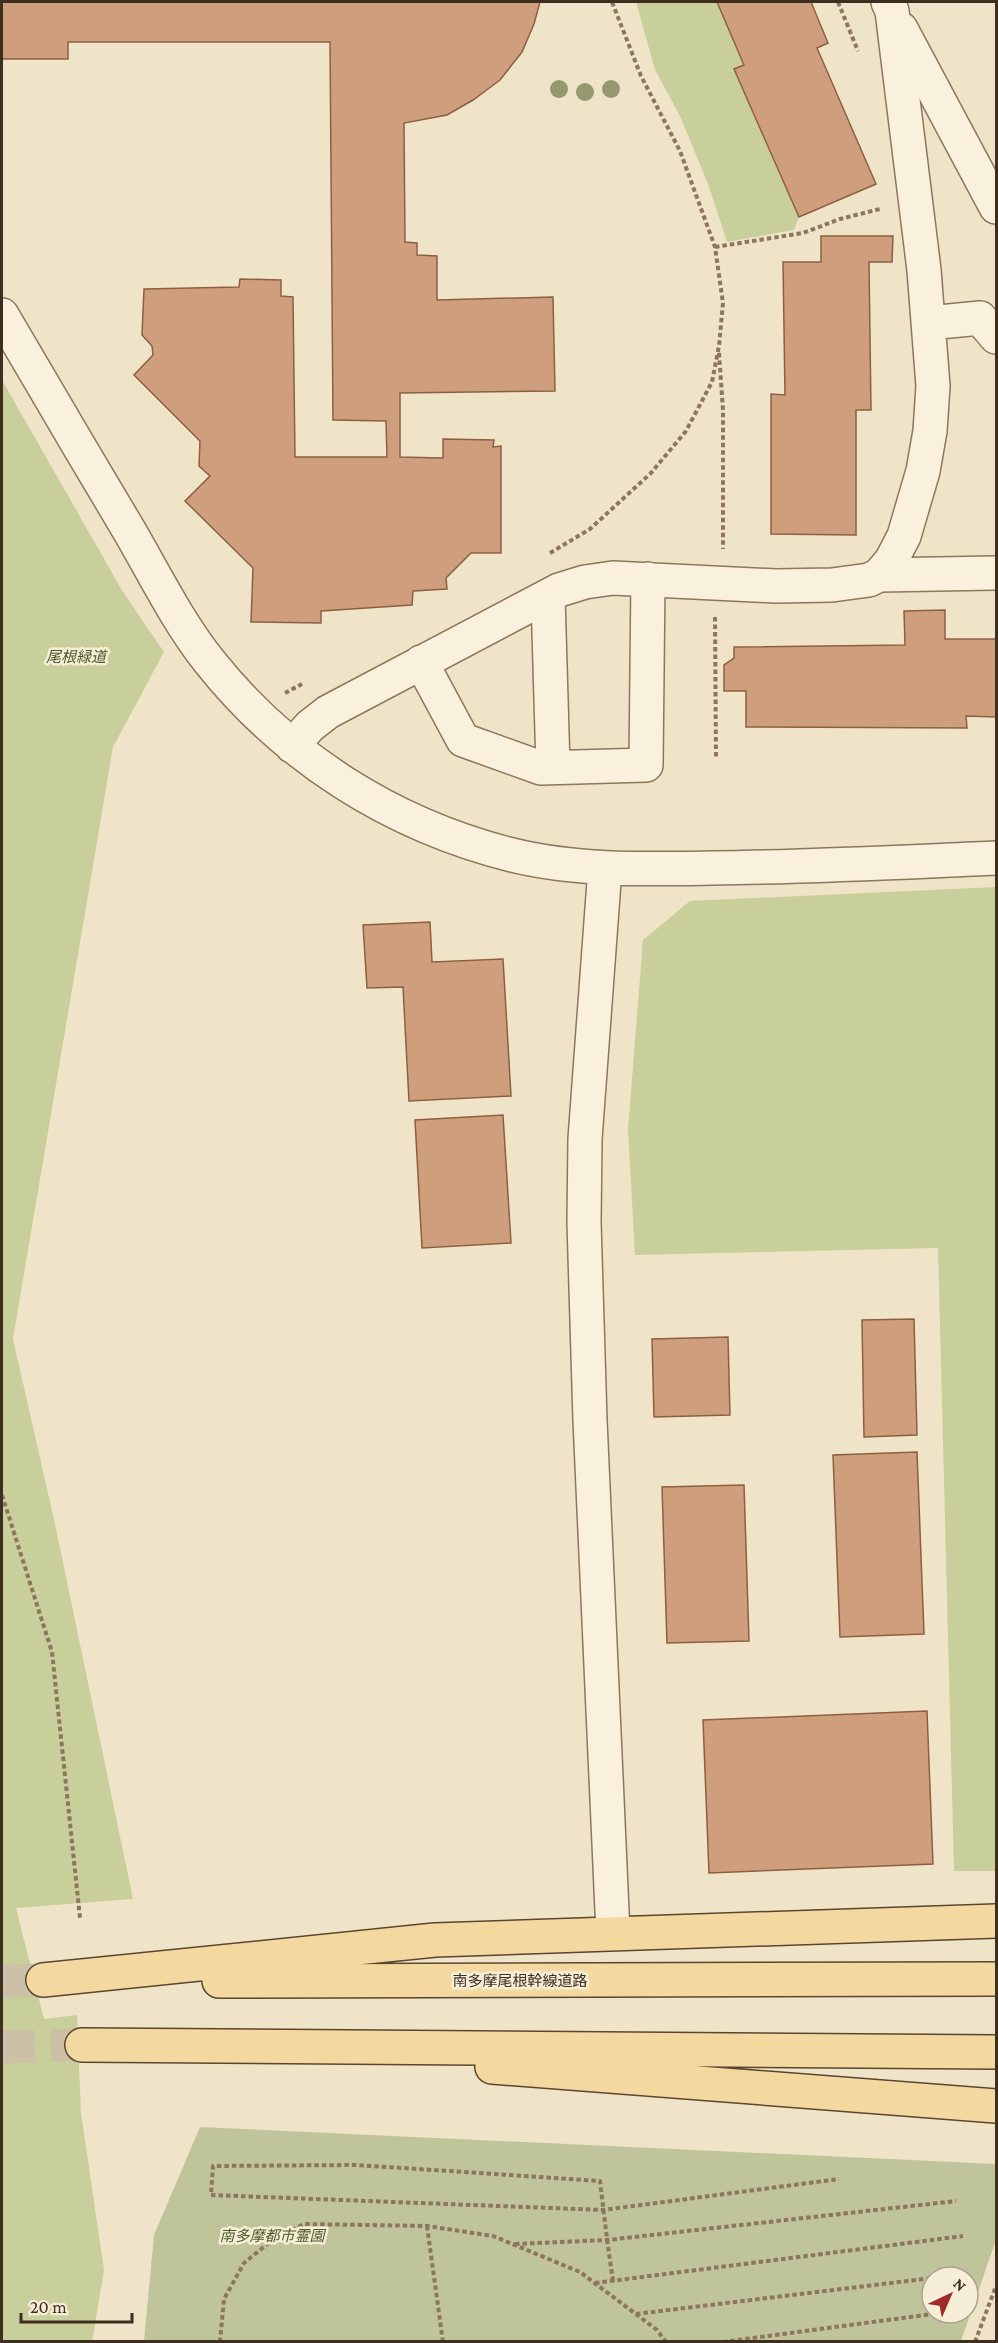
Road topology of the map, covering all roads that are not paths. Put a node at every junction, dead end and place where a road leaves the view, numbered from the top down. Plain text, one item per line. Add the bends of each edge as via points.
1 (890, 6) edge
2 (996, 207) edge
3 (2, 315) edge
4 (929, 323) junction
5 (996, 338) edge
6 (995, 573) dead end
7 (879, 575) junction
8 (648, 579) junction
9 (548, 597) junction
10 (421, 662) junction
11 (292, 746) junction
12 (552, 767) junction
13 (996, 858) edge
14 (605, 868) junction
15 (996, 1921) edge
16 (613, 1933) junction
17 (996, 1979) edge
18 (82, 2045) tunnel mouth
19 (230, 2047) junction
20 (996, 2052) edge
21 (996, 2106) edge

1 - 2 street
1 - 4 street
3 - 11 street via 189,632 228,684
4 - 5 street via 980,318
4 - 7 street via 933,386 923,471 904,536
6 - 7 street
7 - 8 street via 869,580 719,598
8 - 9 street via 585,582
8 - 12 street via 646,765
9 - 10 street
9 - 12 street
10 - 11 street via 328,712
10 - 12 street via 463,740 541,768
11 - 14 street via 345,785 431,829 514,855
13 - 14 street via 773,867
14 - 16 street via 585,1139 584,1222
15 - 16 main road
16 - 17 main road, 南多摩尾根幹線道路 via 435,1940 43,1980
18 - 19 main road
19 - 20 main road
19 - 21 main road

